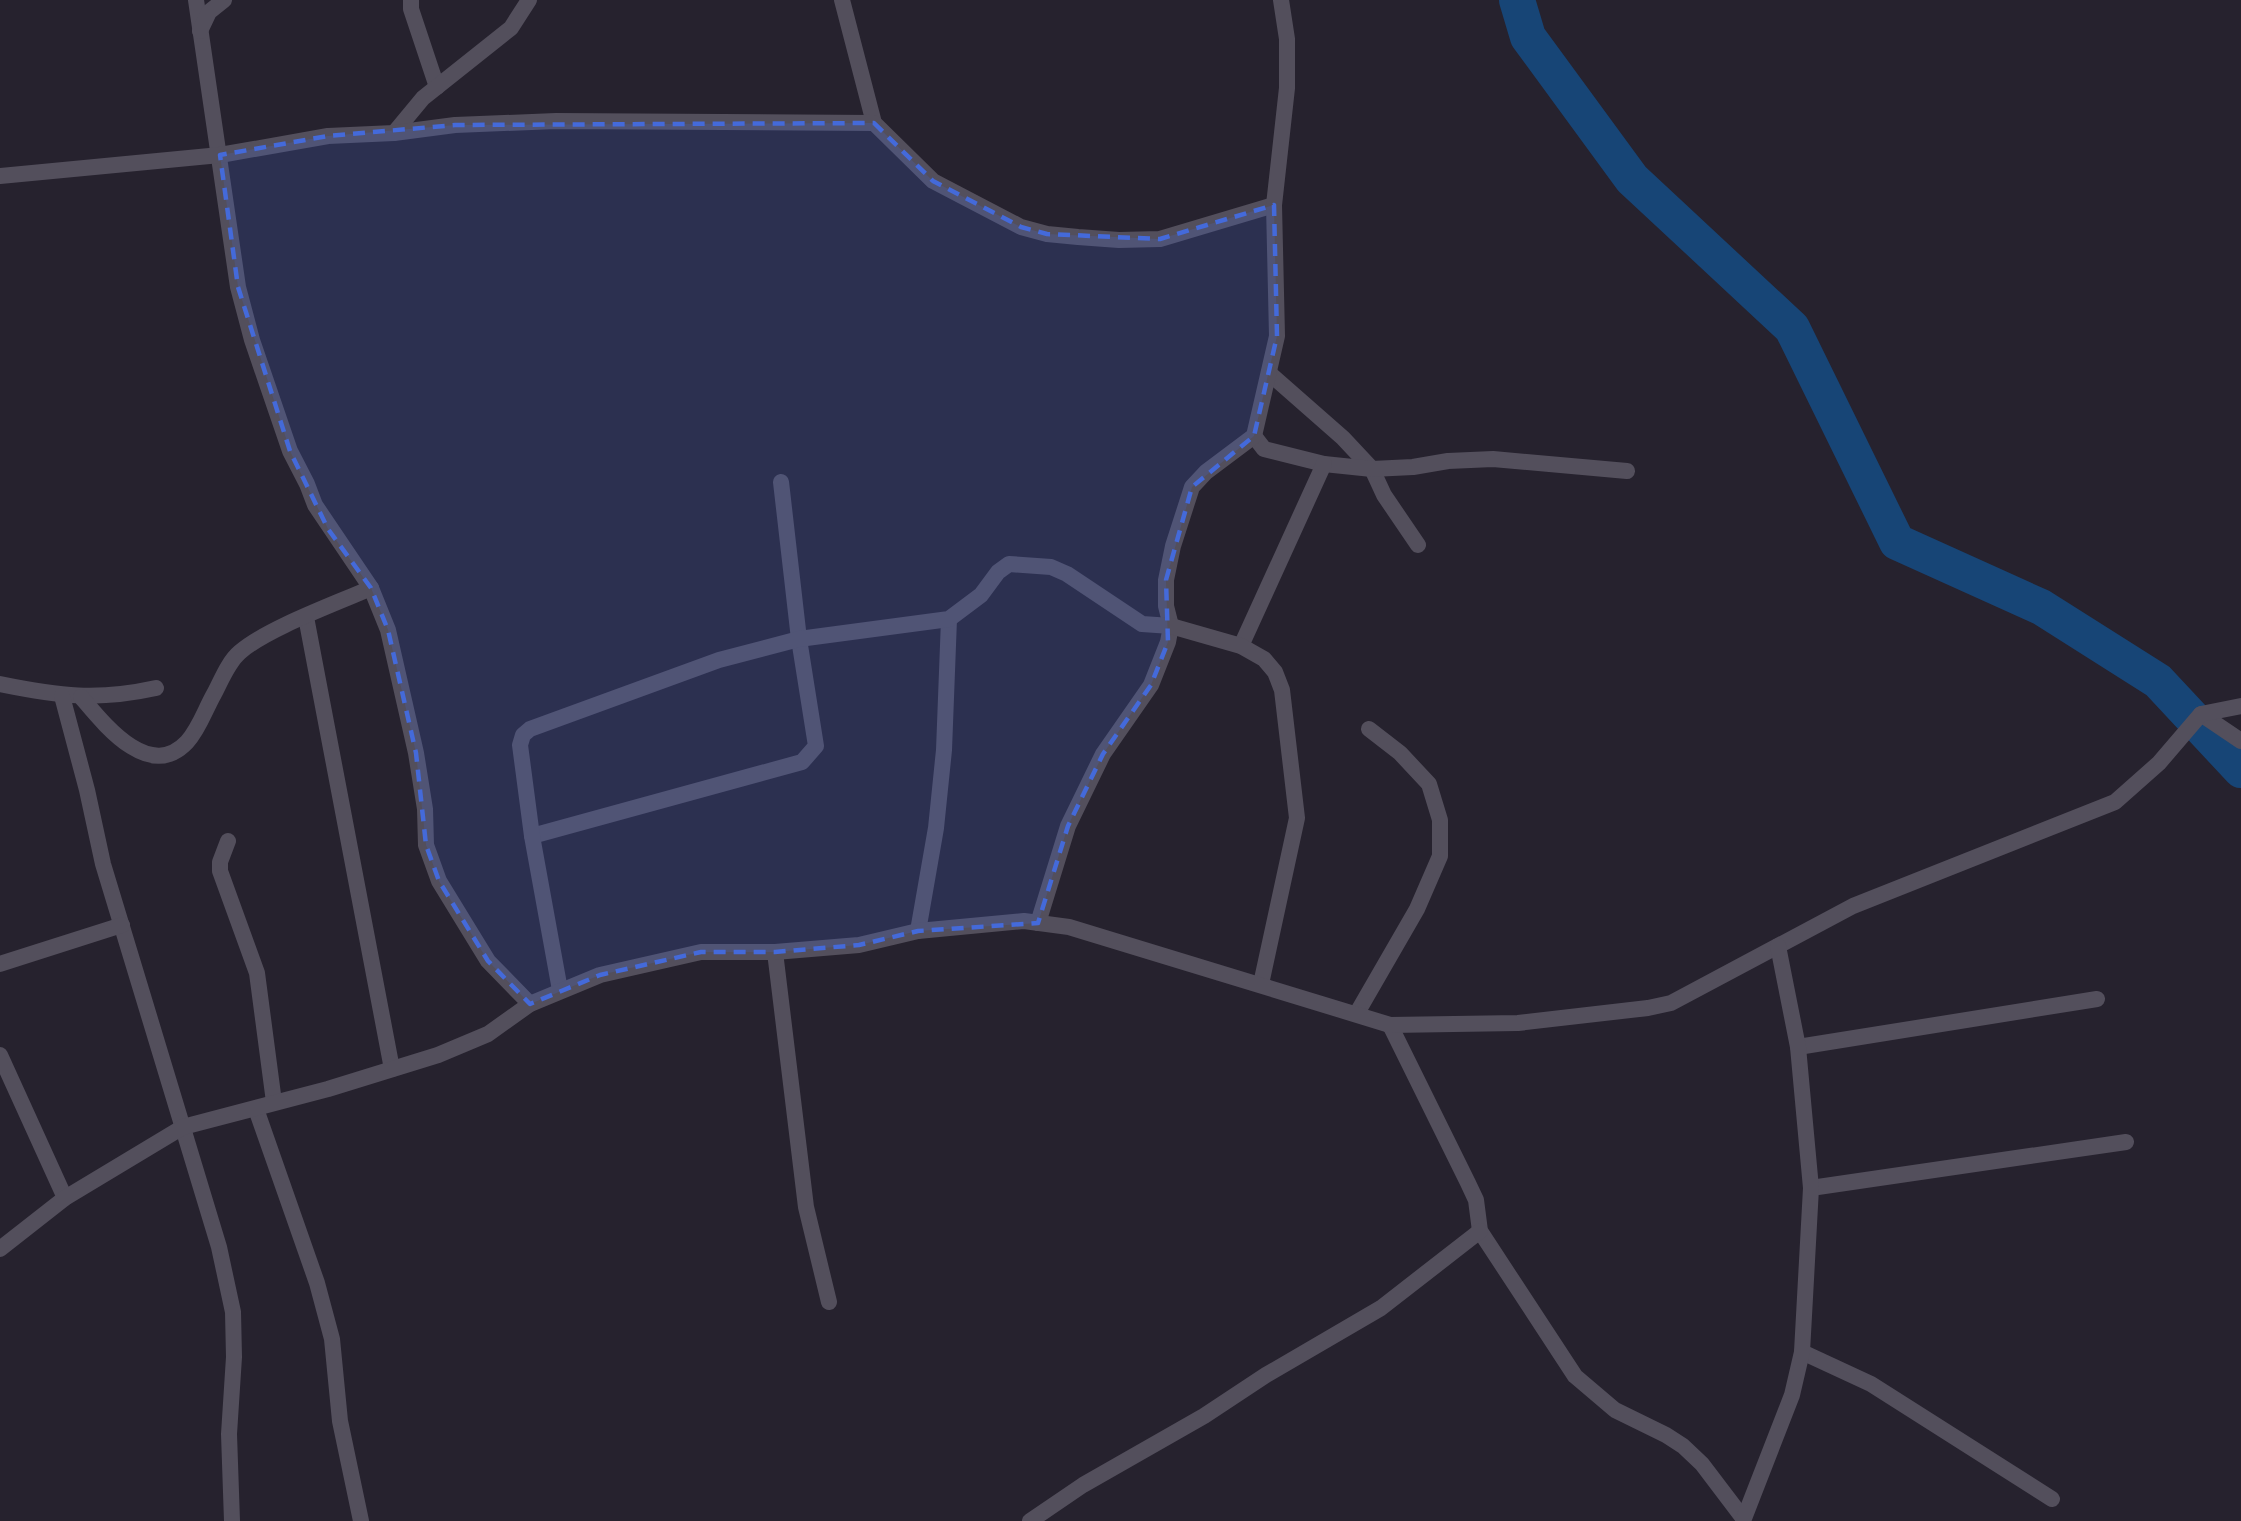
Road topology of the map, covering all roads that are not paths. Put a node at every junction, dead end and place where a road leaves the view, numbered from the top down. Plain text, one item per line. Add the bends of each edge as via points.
1 (196, 0) edge
2 (224, 0) edge
3 (411, 0) edge
4 (528, 0) edge
5 (842, 0) edge
6 (1281, 0) edge
7 (200, 32) junction
8 (437, 87) junction
9 (874, 123) junction
10 (394, 133) junction
11 (219, 155) junction
12 (0, 176) edge
13 (1274, 206) junction
14 (1269, 373) junction
15 (1254, 436) junction
16 (1324, 464) junction
17 (1372, 469) junction
18 (1627, 471) dead end
19 (781, 482) dead end
20 (1418, 545) dead end
21 (371, 588) junction
22 (306, 617) junction
23 (949, 619) junction
24 (1171, 626) junction
25 (799, 639) junction
26 (1241, 646) junction
27 (0, 684) edge
28 (156, 688) dead end
29 (62, 696) junction
30 (81, 697) junction
31 (2241, 706) edge
32 (2201, 714) junction
33 (1369, 729) dead end
34 (2241, 741) edge
35 (532, 836) junction
36 (228, 841) dead end
37 (1038, 923) junction
38 (122, 925) junction
39 (918, 931) junction
40 (1778, 946) junction
41 (775, 952) junction
42 (0, 964) edge
43 (1260, 984) junction
44 (560, 990) junction
45 (2097, 999) dead end
46 (530, 1004) junction
47 (1357, 1013) junction
48 (1390, 1025) junction
49 (1798, 1047) junction
50 (0, 1055) edge
51 (392, 1069) junction
52 (274, 1102) junction
53 (256, 1109) junction
54 (183, 1127) junction
55 (2126, 1142) dead end
56 (1811, 1188) junction
57 (65, 1198) junction
58 (1480, 1231) junction
59 (0, 1249) edge
60 (829, 1302) dead end
61 (1802, 1352) junction
62 (2052, 1499) dead end
63 (1743, 1520) edge
64 (231, 1521) edge
65 (361, 1521) edge
66 (1030, 1521) edge

1 - 7 street
2 - 7 street via 209,12
3 - 8 street
4 - 8 street via 511,28
5 - 9 street
6 - 13 street via 1287,39 1287,88
7 - 11 street
8 - 10 street
9 - 10 street via 556,122 455,125
9 - 13 street via 933,181 1021,227 1047,234 1160,239
10 - 11 street via 328,136
11 - 12 street
11 - 21 street via 238,287 290,451 328,529
13 - 14 street via 1277,336
14 - 15 street
14 - 17 street
15 - 16 street via 1264,449
15 - 24 street via 1206,472 1192,488 1166,580
16 - 17 street
16 - 26 street
17 - 18 street via 1493,459
17 - 20 street via 1375,481
19 - 25 street
21 - 22 street
21 - 46 street via 387,630 401,686 425,809 426,845 439,881 488,961
22 - 30 street via 250,645 235,657 195,732 175,752 146,754 122,741
22 - 51 street
23 - 24 street via 981,596 1002,568 1023,564 1051,567 1067,574 1142,624
23 - 25 street
23 - 39 street via 943,761
24 - 26 street
24 - 37 street via 1151,685 1103,754 1068,826
25 - 35 street via 719,660 530,729 520,745
25 - 35 street via 816,746 802,762
26 - 43 street via 1264,659 1282,690 1297,818
27 - 29 street
28 - 30 street via 127,695
29 - 30 street
29 - 38 street
31 - 32 street
32 - 34 street
32 - 40 street via 2158,763 2115,802 1853,906
33 - 47 street via 1400,753 1429,784 1440,820 1440,856 1417,909
35 - 44 street
36 - 52 street via 220,871 257,972
37 - 39 street
37 - 43 street via 1069,927
38 - 42 street
38 - 54 street
39 - 41 street via 859,945
40 - 48 street via 1671,1003 1648,1008 1518,1023
40 - 49 street
41 - 44 street via 701,952 600,975
41 - 60 street via 806,1208
43 - 47 street
44 - 46 street
45 - 49 street
46 - 51 street via 488,1034
47 - 48 street
48 - 58 street via 1476,1200
49 - 56 street
50 - 57 street
51 - 52 street
52 - 53 street
53 - 54 street
53 - 65 street via 329,1328 340,1421
54 - 57 street
54 - 64 street via 219,1247 233,1312
55 - 56 street
56 - 61 street
57 - 59 street
58 - 63 street via 1575,1376 1615,1410 1683,1446 1702,1464
58 - 66 street via 1381,1308 1083,1485
61 - 62 street via 1871,1384
61 - 63 street via 1792,1395

